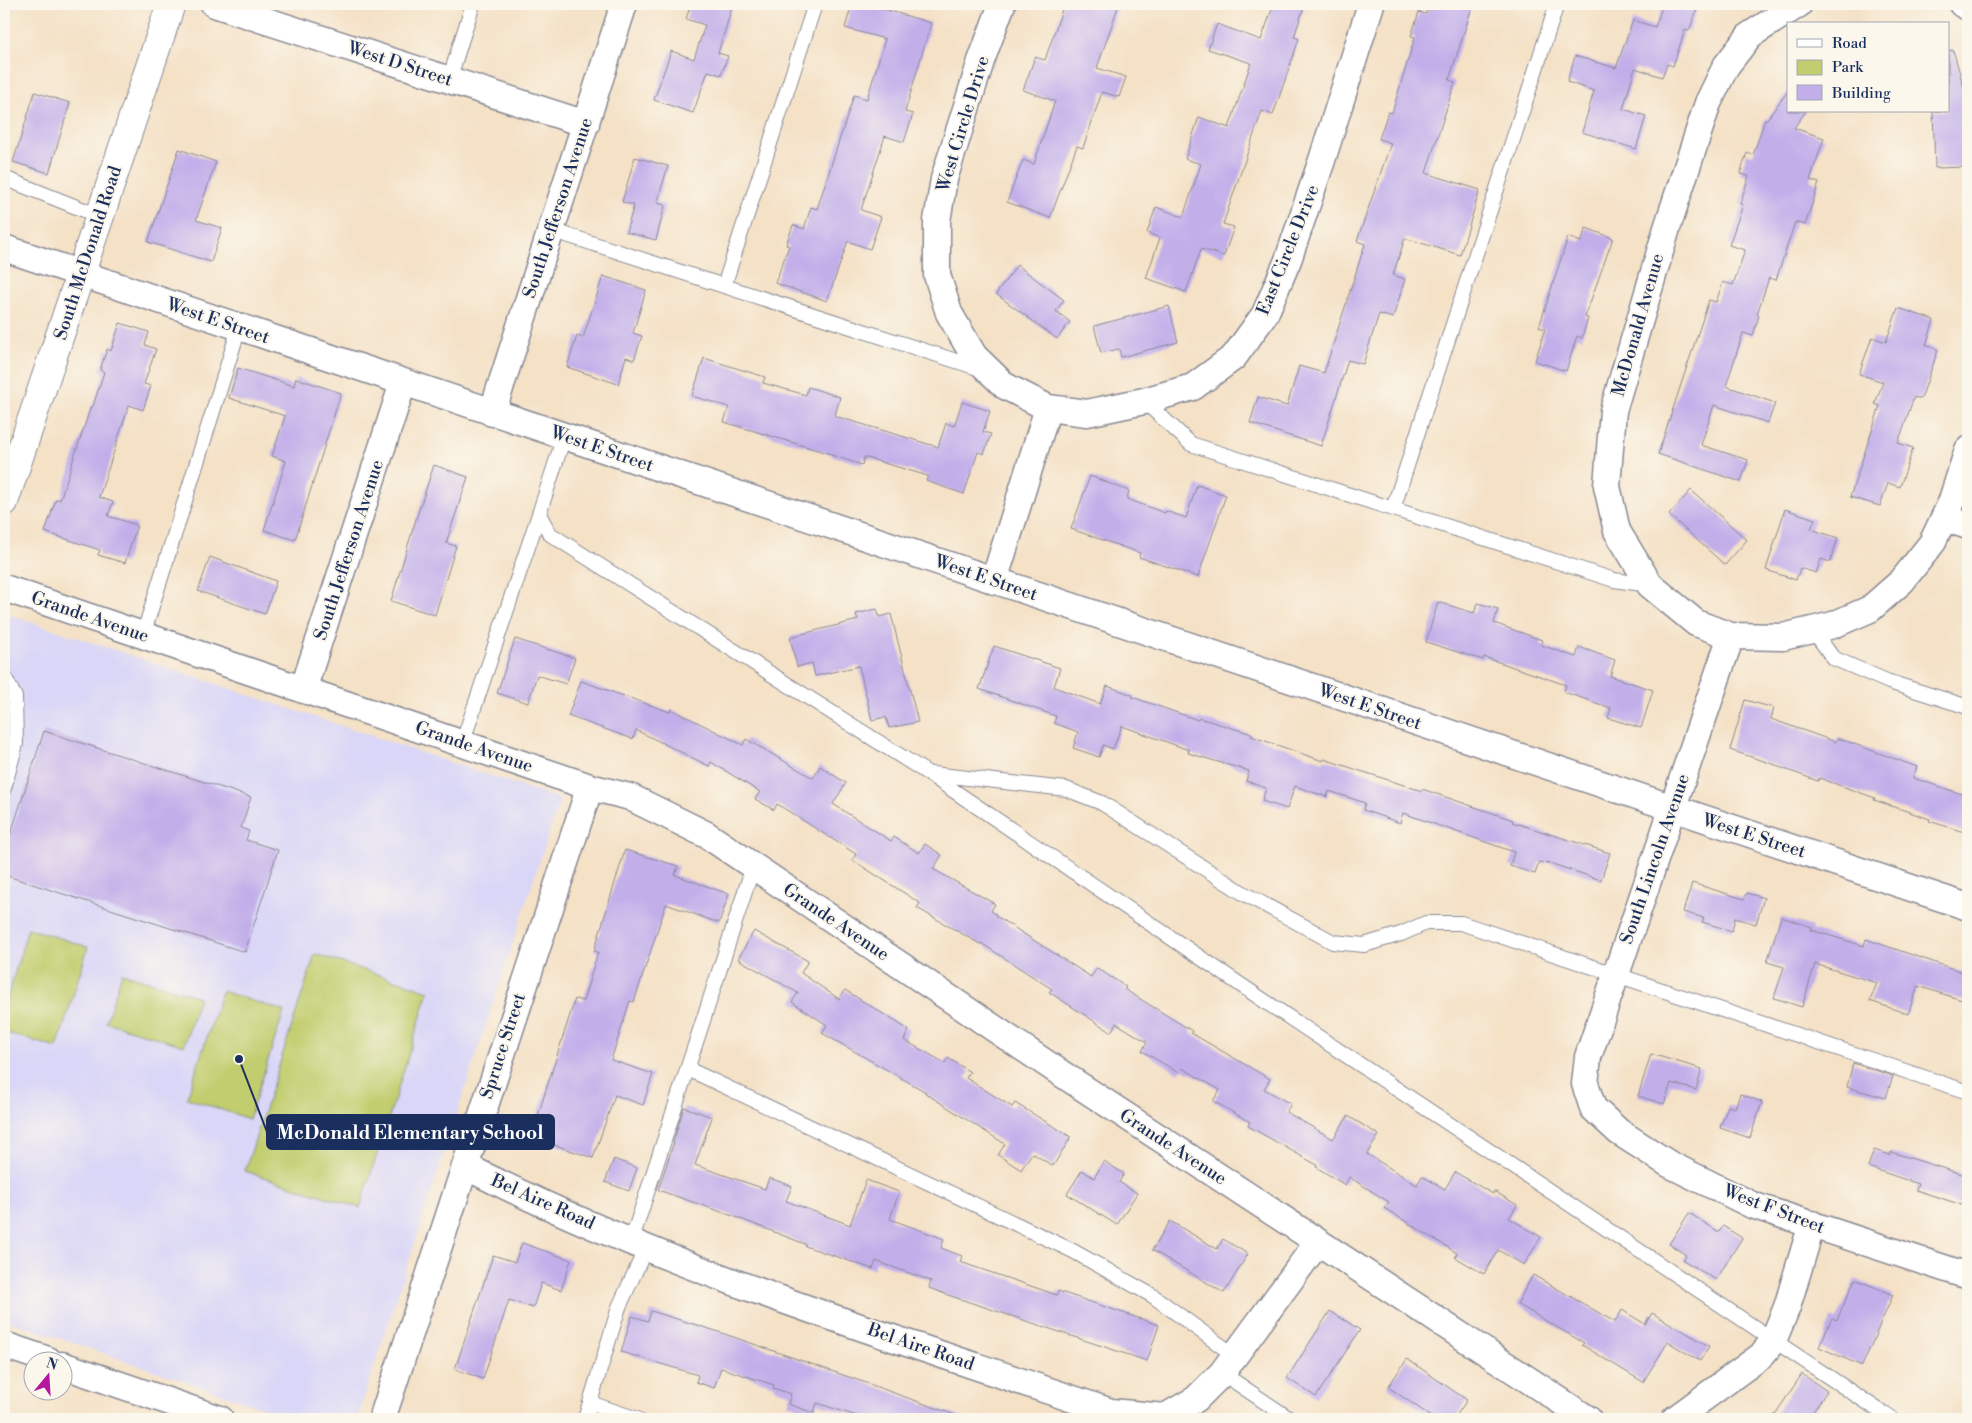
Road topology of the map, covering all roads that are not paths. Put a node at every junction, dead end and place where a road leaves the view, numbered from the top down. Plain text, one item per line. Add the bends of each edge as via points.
1 (171, 4) edge
2 (214, 4) edge
3 (474, 4) edge
4 (624, 4) edge
5 (815, 4) edge
6 (1002, 4) edge
7 (1372, 4) edge
8 (1558, 4) edge
9 (1799, 4) edge
10 (1962, 4) edge
11 (1968, 7) edge
12 (449, 80) junction
13 (586, 124) junction
14 (4, 178) edge
15 (100, 216) junction
16 (551, 230) junction
17 (4, 248) edge
18 (81, 274) junction
19 (724, 286) junction
20 (239, 328) junction
21 (991, 372) junction
22 (403, 383) junction
23 (1144, 401) junction
24 (1048, 408) junction
25 (492, 413) junction
26 (564, 437) junction
27 (1968, 450) edge
28 (4, 502) edge
29 (1393, 509) junction
30 (539, 514) junction
31 (1956, 522) edge
32 (994, 581) junction
33 (1650, 585) junction
34 (4, 588) edge
35 (1813, 630) junction
36 (143, 635) junction
37 (1730, 636) junction
38 (4, 676) edge
39 (303, 690) junction
40 (1968, 707) edge
41 (462, 744) junction
42 (929, 774) junction
43 (590, 787) junction
44 (4, 788) edge
45 (1672, 809) junction
46 (754, 867) junction
47 (1968, 908) edge
48 (1616, 975) junction
49 (688, 1069) junction
50 (1585, 1084) joint
51 (1968, 1092) edge
52 (465, 1166) junction
53 (1812, 1224) junction
54 (1318, 1242) junction
55 (638, 1245) junction
56 (1968, 1276) edge
57 (1773, 1341) junction
58 (4, 1345) edge
59 (22, 1351) edge
60 (1228, 1365) junction
61 (72, 1368) edge
62 (590, 1403) junction
63 (220, 1419) edge
64 (382, 1419) edge
65 (584, 1419) edge
66 (637, 1419) edge
67 (1290, 1419) edge
68 (1588, 1419) edge
69 (1675, 1419) edge
70 (1892, 1419) edge

1 - 15 street, South McDonald Road
2 - 12 street, West D Street
3 - 12 lane
4 - 13 street, South Jefferson Avenue
5 - 19 lane
6 - 21 street, West Circle Drive via 944,179 937,221 937,276 949,313 974,356
7 - 23 street, East Circle Drive via 1288,260 1265,314 1234,357 1193,387
8 - 29 lane
9 - 33 street, McDonald Avenue via 1750,35 1726,66 1708,103 1666,228 1613,411 1607,486 1617,531
10 - 11 street
12 - 13 street, West D Street
13 - 16 street, South Jefferson Avenue
14 - 15 lane
15 - 18 street, South McDonald Road
16 - 19 lane
16 - 25 street, South Jefferson Avenue
17 - 18 street, West E Street
18 - 20 street, West E Street
18 - 28 street, South McDonald Road
19 - 21 lane
20 - 22 street, West E Street
20 - 36 lane
21 - 24 street, West Circle Drive via 1004,386
22 - 25 street, West E Street
22 - 39 street, South Jefferson Avenue
23 - 24 street, East Circle Drive via 1087,413
23 - 29 lane via 1191,444
24 - 32 street
25 - 26 street, West E Street
26 - 30 lane
26 - 32 street, West E Street
27 - 31 street via 1951,503
29 - 33 lane via 1614,580
30 - 41 lane
30 - 42 lane via 550,534
31 - 35 street via 1870,609
32 - 45 street, West E Street
33 - 37 street, McDonald Avenue via 1696,622
34 - 36 street, Grande Avenue
35 - 37 street via 1782,637
35 - 40 lane via 1833,658 1889,682
36 - 39 street, Grande Avenue
37 - 45 street, South Lincoln Avenue
38 - 44 lane via 15,697 16,744
39 - 41 street, Grande Avenue
41 - 43 street, Grande Avenue
42 - 48 lane via 1066,789 1102,804 1243,893 1332,942 1364,945 1426,923 1462,923
42 - 57 lane
43 - 46 street, Grande Avenue via 630,797 707,835
43 - 52 street, Spruce Street
45 - 47 street, West E Street
45 - 48 street, South Lincoln Avenue
46 - 49 lane
46 - 54 street, Grande Avenue
48 - 50 street, South Lincoln Avenue via 1588,1057
48 - 51 lane
49 - 55 lane
49 - 60 lane via 1072,1251 1153,1296
50 - 53 street, West F Street via 1593,1108 1619,1132 1668,1164 1752,1205
52 - 55 street, Bel Aire Road via 531,1200
52 - 64 street, Spruce Street
53 - 56 street, West F Street
53 - 57 street via 1787,1307
54 - 60 street, Bel Aire Road
54 - 68 street, Grande Avenue
55 - 60 street, Bel Aire Road via 706,1273 1111,1412 1165,1417 1196,1399
55 - 62 lane
57 - 69 street via 1760,1356
57 - 70 lane
58 - 59 street
60 - 67 lane
61 - 63 street
62 - 65 lane
62 - 66 lane

